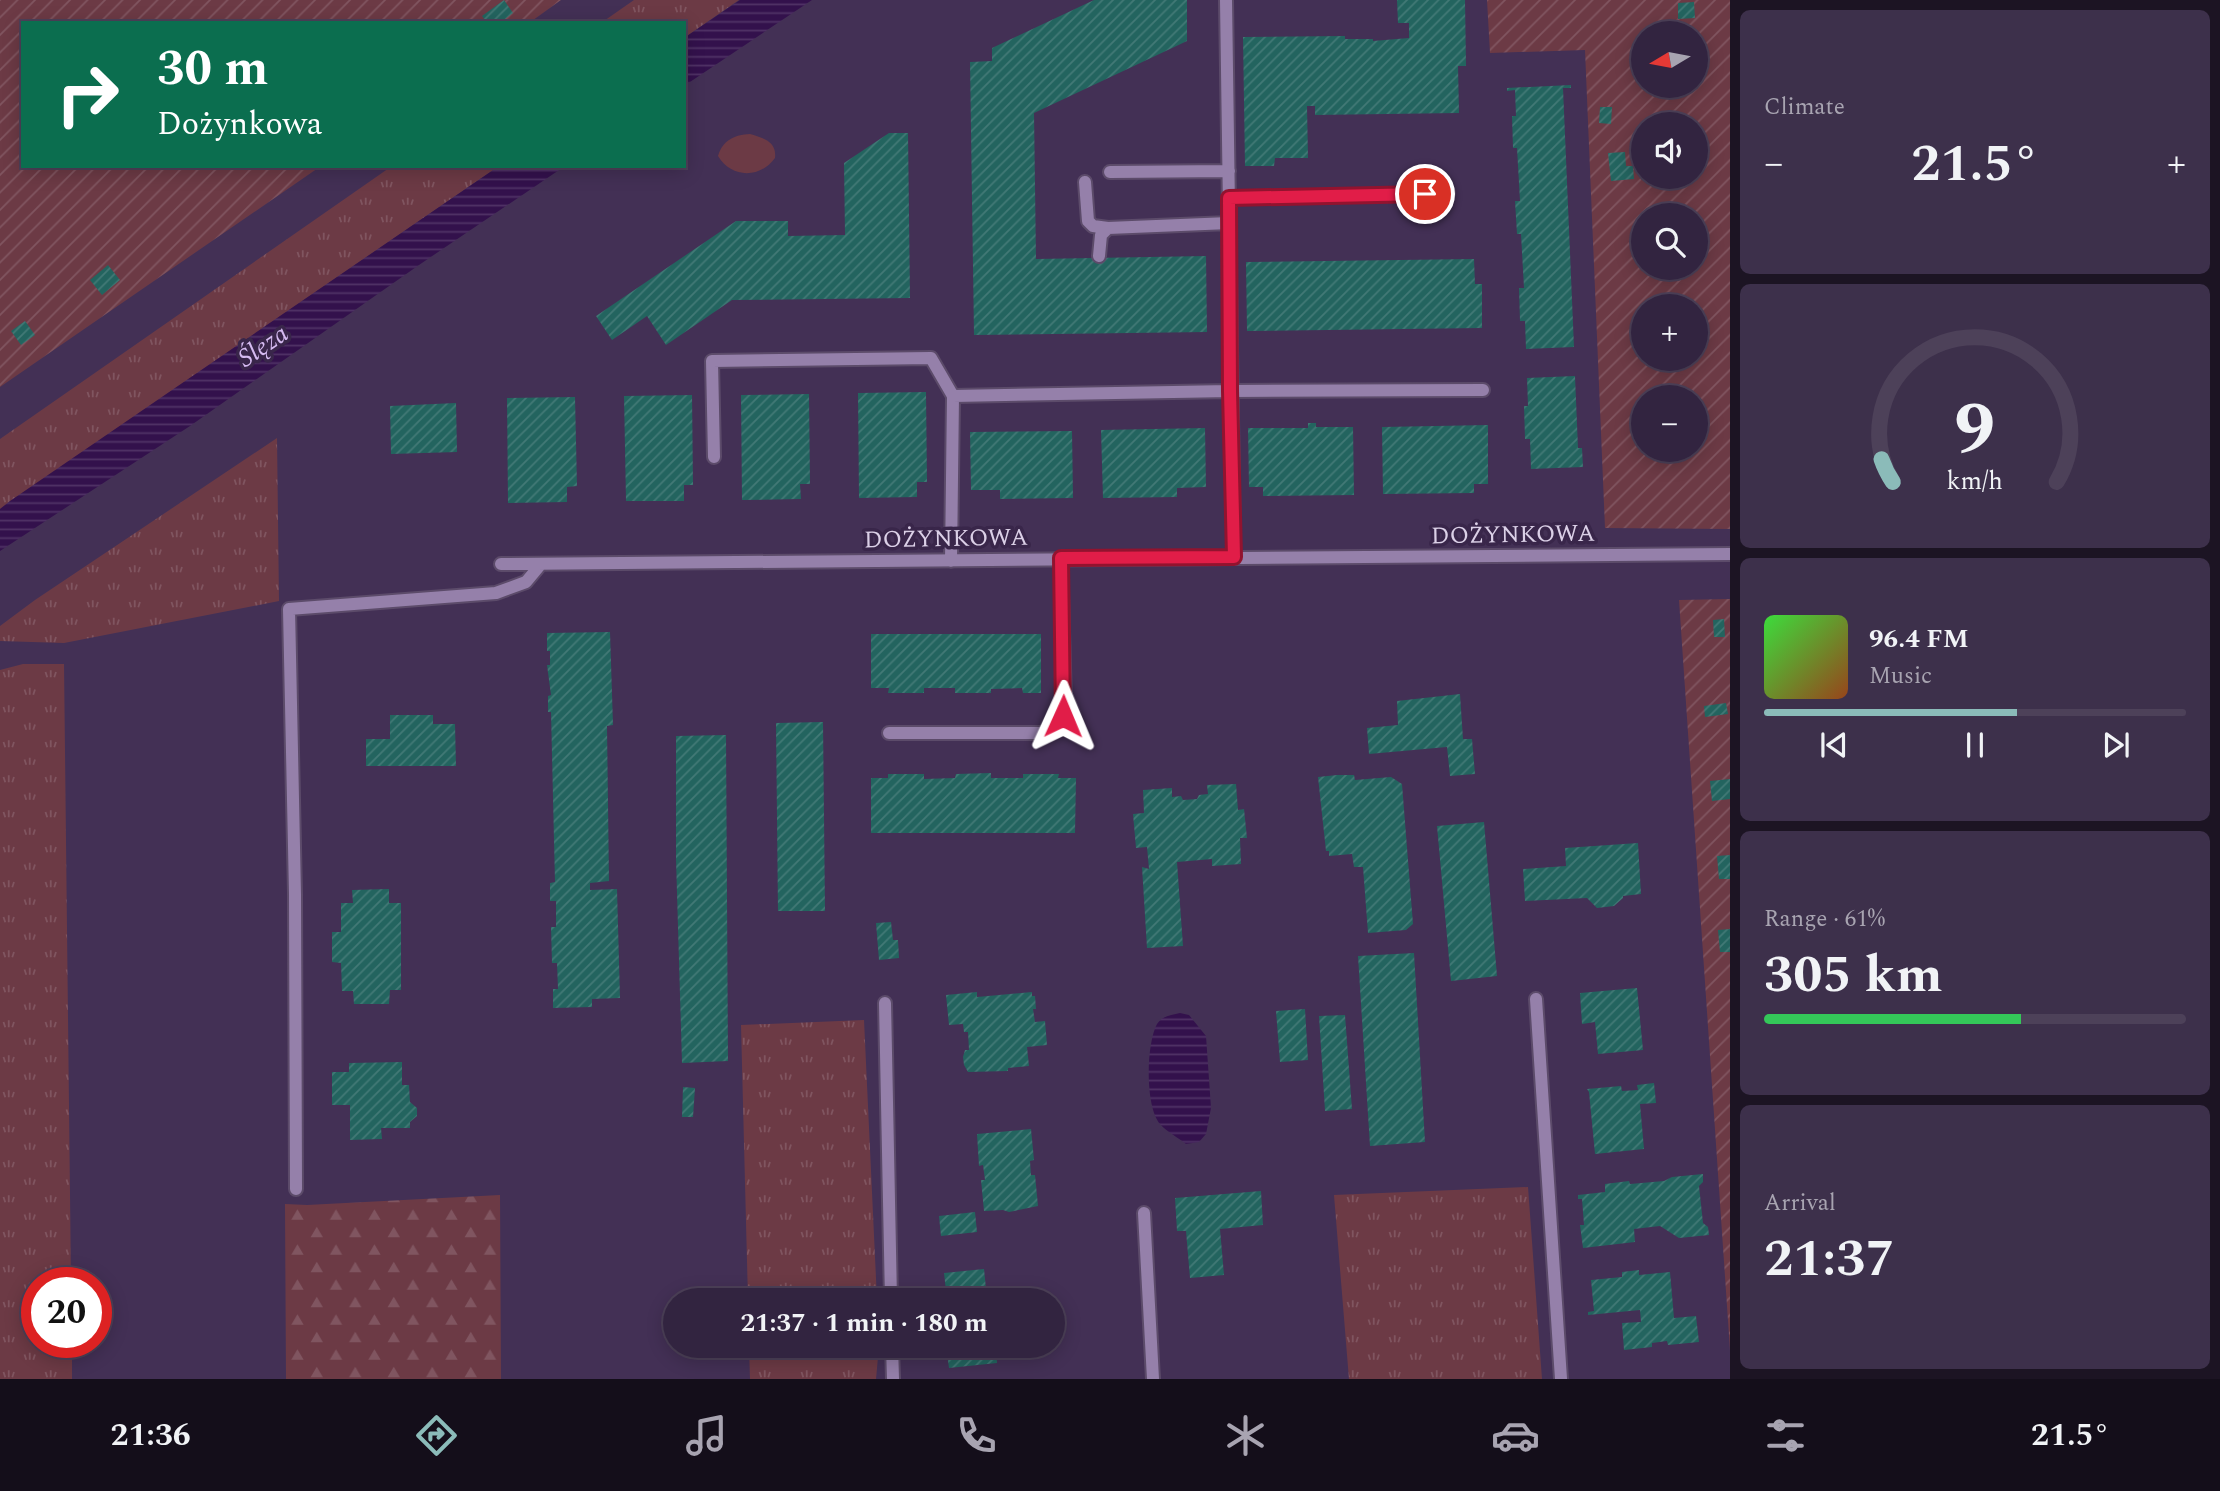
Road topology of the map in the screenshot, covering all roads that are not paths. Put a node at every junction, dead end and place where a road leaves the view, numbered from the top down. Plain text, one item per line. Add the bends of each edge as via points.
1 (1226, 0) edge
2 (1229, 171) junction
3 (1110, 172) dead end
4 (1085, 182) dead end
5 (1448, 193) dead end
6 (1229, 198) junction
7 (1228, 223) junction
8 (1108, 228) junction
9 (1099, 256) dead end
10 (1483, 390) dead end
11 (1230, 391) junction
12 (953, 396) junction
13 (714, 457) dead end
14 (1730, 554) edge
15 (1234, 557) junction
16 (1061, 558) junction
17 (951, 561) junction
18 (501, 564) dead end
19 (541, 564) junction
20 (889, 733) dead end
21 (1536, 999) dead end
22 (885, 1003) dead end
23 (296, 1189) dead end
24 (1144, 1213) dead end
25 (891, 1288) edge
26 (892, 1358) edge
27 (893, 1379) edge
28 (1153, 1379) edge
29 (1561, 1379) edge

1 - 2 street
2 - 3 street
2 - 6 street
4 - 8 street via 1088,221
5 - 6 street
6 - 7 street
7 - 8 street
7 - 11 street
8 - 9 street via 1101,234
10 - 11 street
11 - 12 street
11 - 15 street
12 - 13 street via 931,358 712,362
12 - 17 street
14 - 15 street, DOŻYNKOWA
15 - 16 street, DOŻYNKOWA
16 - 17 street, DOŻYNKOWA
16 - 20 street via 1065,704 1054,731
17 - 19 street, DOŻYNKOWA
18 - 19 street, DOŻYNKOWA
19 - 23 street via 526,582 496,593 289,609
21 - 29 street
22 - 25 street
24 - 28 street
26 - 27 street

